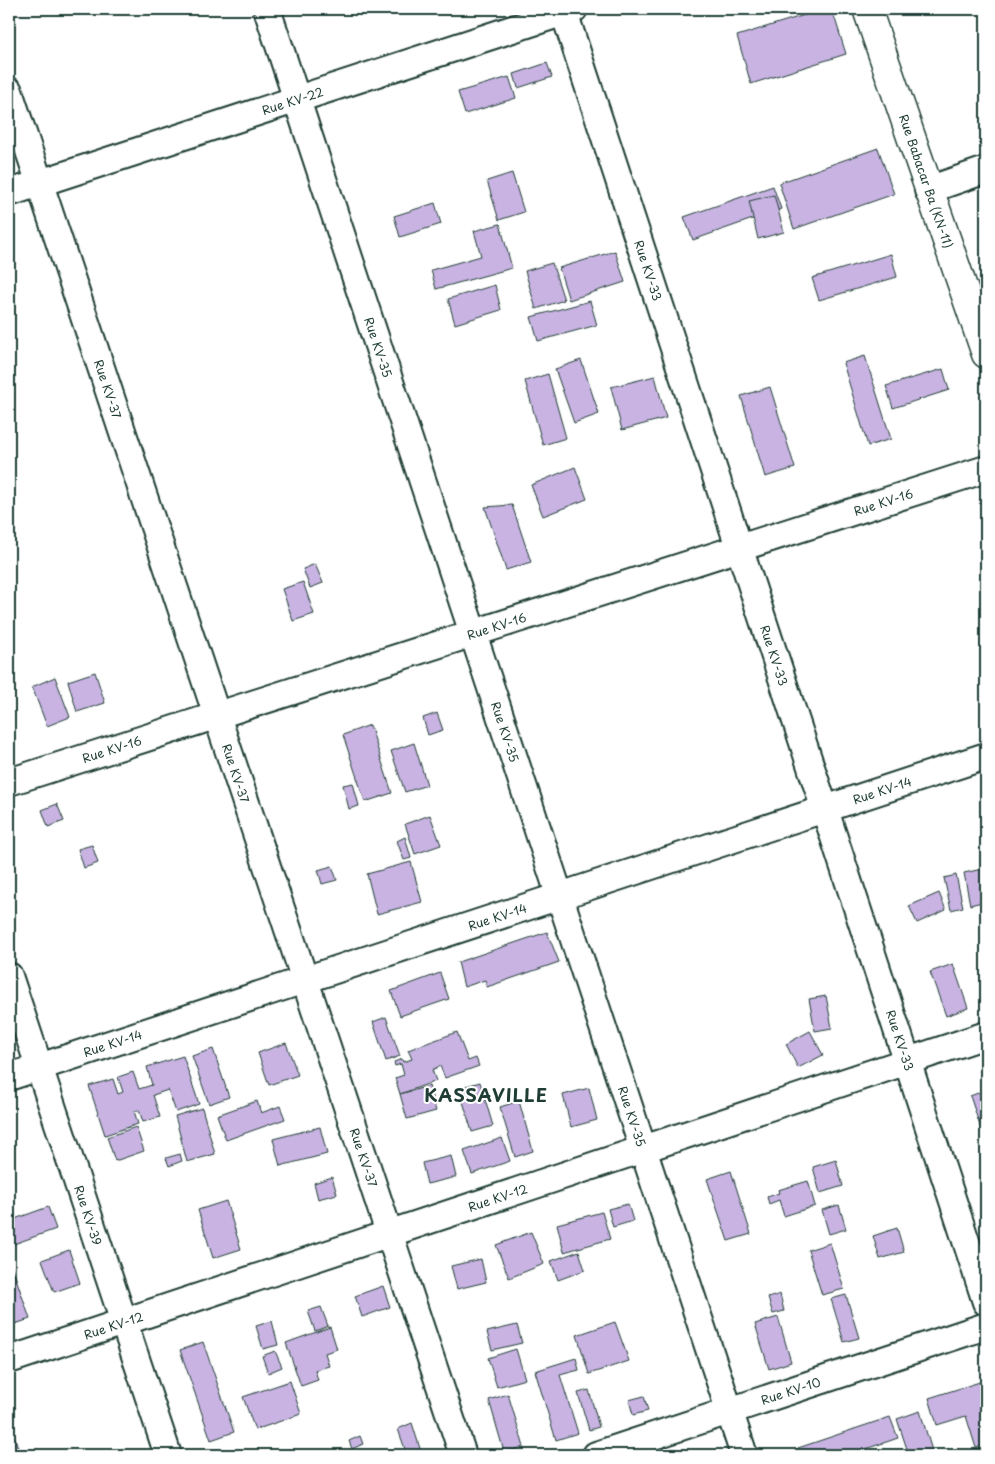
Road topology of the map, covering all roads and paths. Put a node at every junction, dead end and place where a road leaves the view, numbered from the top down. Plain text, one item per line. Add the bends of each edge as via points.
1 (267, 9) edge
2 (867, 9) edge
3 (567, 10) edge
4 (9, 91) edge
5 (297, 100) junction
6 (986, 170) edge
7 (39, 183) junction
8 (928, 190) junction
9 (9, 193) edge
10 (986, 354) edge
11 (986, 469) edge
12 (739, 547) junction
13 (473, 633) junction
14 (216, 715) junction
15 (986, 756) edge
16 (9, 782) edge
17 (825, 808) junction
18 (560, 896) junction
19 (9, 976) edge
20 (304, 979) junction
21 (986, 1035) edge
22 (907, 1061) junction
23 (39, 1067) junction
24 (9, 1077) edge
25 (644, 1149) junction
26 (389, 1233) junction
27 (986, 1302) edge
28 (123, 1322) junction
29 (986, 1326) edge
30 (9, 1360) edge
31 (730, 1411) junction
32 (168, 1455) edge
33 (463, 1455) edge
34 (596, 1455) edge
35 (744, 1455) edge

1 - 5 street, Rue KV-35
2 - 8 street, Rue Babacar Ba (KN-11)
3 - 5 street, Rue KV-22
3 - 12 street, Rue KV-33
4 - 7 street, Rue KV-37
5 - 7 street, Rue KV-22
5 - 13 street, Rue KV-35
6 - 8 street
7 - 9 street, Rue KV-22
7 - 14 street, Rue KV-37
8 - 10 street, Rue Babacar Ba (KN-11)
11 - 12 street, Rue KV-16
12 - 13 street, Rue KV-16
12 - 17 street, Rue KV-33
13 - 14 street, Rue KV-16
13 - 18 street, Rue KV-35
14 - 16 street, Rue KV-16
14 - 20 street, Rue KV-37
15 - 17 street, Rue KV-14
17 - 18 street, Rue KV-14
17 - 22 street, Rue KV-33
18 - 20 street, Rue KV-14
18 - 25 street, Rue KV-35
19 - 23 street, Rue KV-39
20 - 23 street, Rue KV-14
20 - 26 street, Rue KV-37
21 - 22 street, Rue KV-12
22 - 25 street, Rue KV-12
22 - 27 street, Rue KV-33
23 - 24 street, Rue KV-14
23 - 28 street, Rue KV-39
25 - 26 street, Rue KV-12
25 - 31 street, Rue KV-35
26 - 28 street, Rue KV-12
26 - 33 street, Rue KV-37
28 - 30 street, Rue KV-12
28 - 32 street, Rue KV-39
29 - 31 street, Rue KV-10
31 - 34 street, Rue KV-10
31 - 35 street, Rue KV-35

